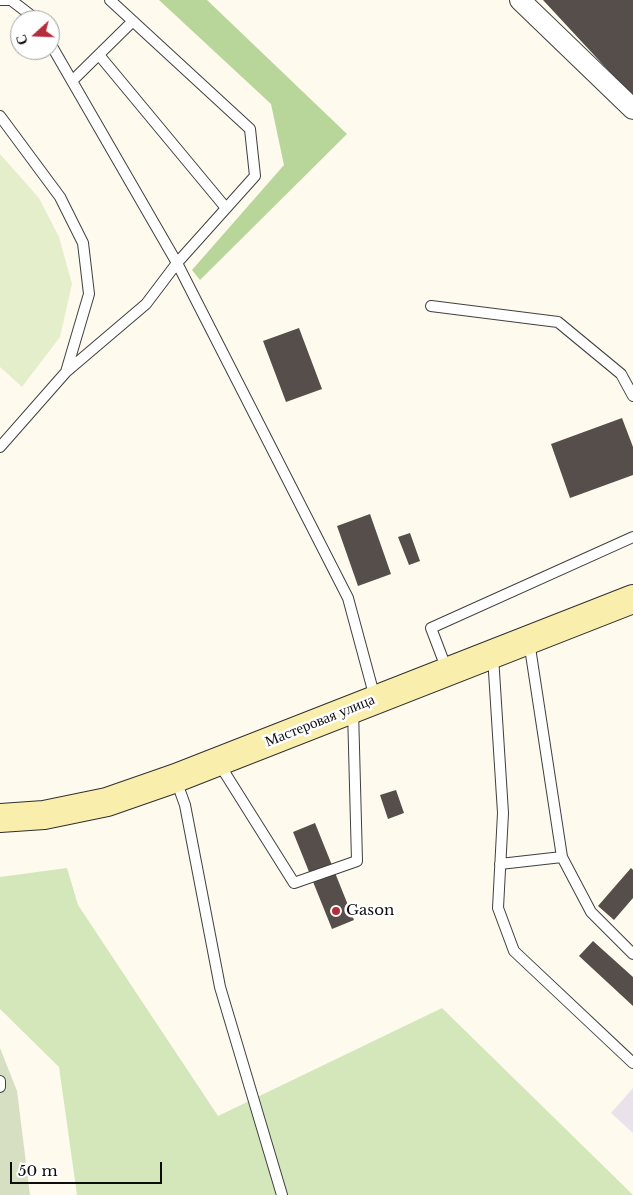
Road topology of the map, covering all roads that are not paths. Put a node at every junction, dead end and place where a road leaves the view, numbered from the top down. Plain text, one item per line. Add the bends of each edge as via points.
1 (0, 0) edge
2 (110, 0) edge
3 (520, 0) edge
4 (24, 10) edge
5 (133, 21) junction
6 (99, 55) junction
7 (60, 60) edge
8 (72, 81) junction
9 (633, 109) edge
10 (0, 116) edge
11 (226, 208) junction
12 (177, 263) junction
13 (431, 306) dead end
14 (66, 372) junction
15 (633, 396) edge
16 (0, 447) edge
17 (633, 537) edge
18 (633, 599) edge
19 (529, 640) junction
20 (493, 654) junction
21 (447, 671) junction
22 (364, 703) junction
23 (218, 762) junction
24 (176, 778) junction
25 (0, 818) edge
26 (562, 857) junction
27 (500, 864) junction
28 (633, 954) edge
29 (633, 1063) edge
30 (0, 1081) edge
31 (0, 1087) edge
32 (282, 1195) edge

1 - 4 lane via 11,0
2 - 5 lane
3 - 9 street
5 - 6 lane
5 - 11 lane via 250,129 255,176
6 - 8 lane
6 - 11 lane
7 - 8 lane
8 - 12 lane
10 - 14 lane via 60,197 84,243 89,294
11 - 12 lane
12 - 14 lane via 146,304
12 - 22 lane via 348,598
13 - 15 lane via 558,322 621,374
14 - 16 lane
17 - 21 lane via 431,628
18 - 19 main road, Мастеровая улица
19 - 20 main road, Мастеровая улица
19 - 26 lane
20 - 21 main road, Мастеровая улица
20 - 27 lane via 503,814
21 - 22 main road, Мастеровая улица
22 - 23 main road, Мастеровая улица
22 - 23 lane via 357,861 294,883
23 - 24 main road, Мастеровая улица
24 - 25 main road, Мастеровая улица via 107,802 44,815
24 - 32 lane via 186,805 220,988
26 - 27 lane
26 - 28 lane via 591,912
27 - 29 lane via 498,908 514,952
30 - 31 lane

